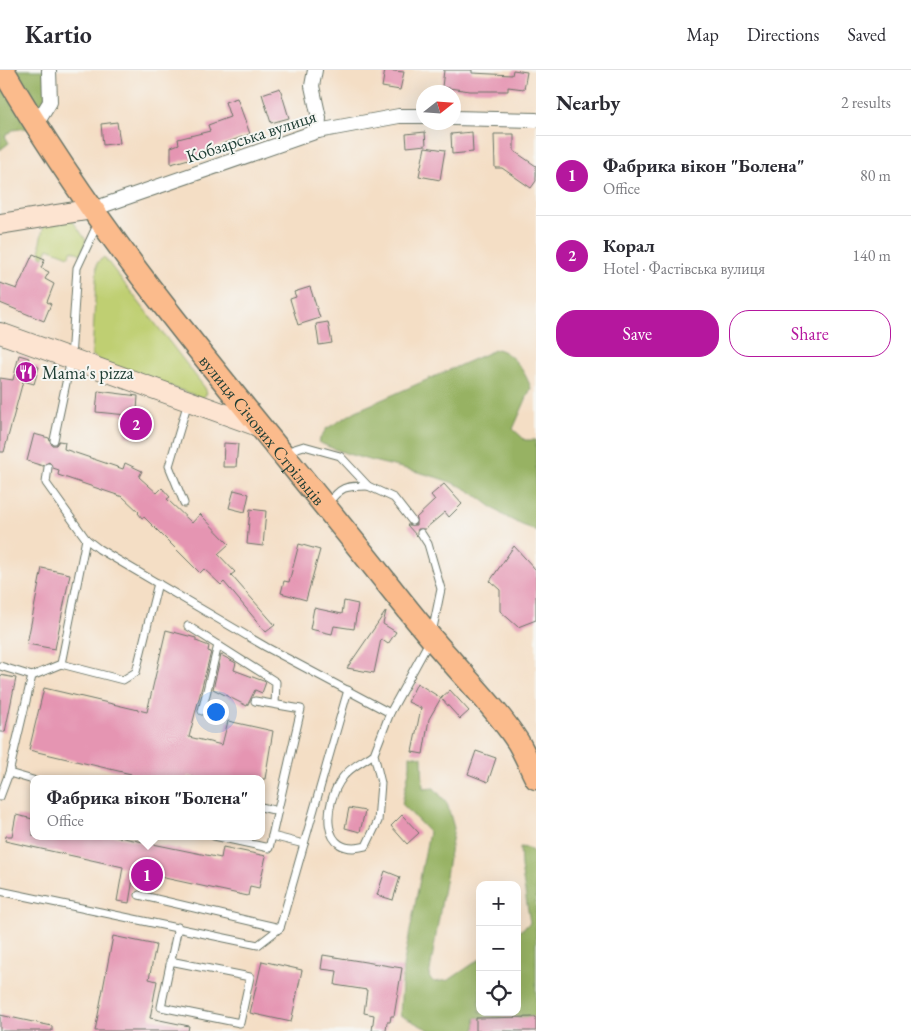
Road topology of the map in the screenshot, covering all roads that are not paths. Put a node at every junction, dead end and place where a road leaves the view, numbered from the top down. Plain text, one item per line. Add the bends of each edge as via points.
1 (3, 70) edge
2 (49, 70) edge
3 (315, 70) edge
4 (416, 116) edge
5 (461, 118) edge
6 (536, 120) edge
7 (36, 126) junction
8 (318, 132) junction
9 (97, 214) junction
10 (0, 224) edge
11 (0, 333) edge
12 (71, 359) junction
13 (218, 376) junction
14 (196, 403) junction
15 (258, 426) junction
16 (54, 440) dead end
17 (280, 454) junction
18 (48, 467) dead end
19 (368, 486) junction
20 (184, 504) dead end
21 (326, 506) junction
22 (412, 521) dead end
23 (421, 533) dead end
24 (86, 539) junction
25 (158, 583) junction
26 (188, 626) dead end
27 (431, 638) junction
28 (218, 645) junction
29 (61, 664) junction
30 (0, 666) edge
31 (32, 676) junction
32 (348, 690) junction
33 (255, 701) dead end
34 (275, 704) junction
35 (202, 711) dead end
36 (390, 713) junction
37 (374, 754) junction
38 (9, 774) junction
39 (536, 778) edge
40 (30, 779) edge
41 (0, 797) edge
42 (265, 809) edge
43 (278, 812) junction
44 (272, 836) junction
45 (232, 840) edge
46 (304, 844) junction
47 (0, 891) edge
48 (139, 895) dead end
49 (178, 927) junction
50 (280, 928) junction
51 (170, 961) junction

1 - 7 main road, вулиця Січових Стрільців
2 - 7 street via 50,102
3 - 8 street via 312,86 319,118
4 - 8 street, Кобзарська вулиця via 399,116
5 - 6 street
7 - 9 main road, вулиця Січових Стрільців
8 - 9 street, Кобзарська вулиця
9 - 10 main road via 43,216
9 - 12 lane via 77,268
9 - 13 main road, вулиця Січових Стрільців
11 - 12 main road
12 - 14 main road
12 - 16 lane
13 - 14 main road via 215,400
13 - 15 main road, вулиця Січових Стрільців
14 - 15 main road
14 - 20 lane via 168,466
15 - 17 main road, вулиця Січових Стрільців
17 - 19 lane via 304,446 340,456
17 - 21 main road, вулиця Січових Стрільців
18 - 24 lane via 46,483
19 - 21 lane via 345,486
19 - 22 lane via 394,498
21 - 27 main road, вулиця Січових Стрільців
23 - 27 lane via 428,544 441,590
24 - 25 lane
24 - 29 lane
25 - 29 lane via 136,672 123,680
25 - 32 lane
26 - 28 lane
27 - 36 lane
27 - 39 main road, вулиця Січових Стрільців via 518,742
28 - 34 lane via 276,682
28 - 35 lane
29 - 31 lane
30 - 31 lane
31 - 38 lane
32 - 36 lane
32 - 46 lane
33 - 34 lane
34 - 43 lane via 301,709
36 - 37 lane
37 - 37 lane via 381,783 378,821 366,846 342,847 333,840 328,825 331,804 341,779
38 - 40 lane
38 - 41 lane
42 - 43 lane
43 - 44 lane
44 - 45 lane via 269,848
44 - 46 lane
46 - 50 lane
47 - 49 lane
48 - 50 lane
49 - 50 lane via 258,945
49 - 51 lane
51 - 51 lane via 161,1007 240,1023 250,977

